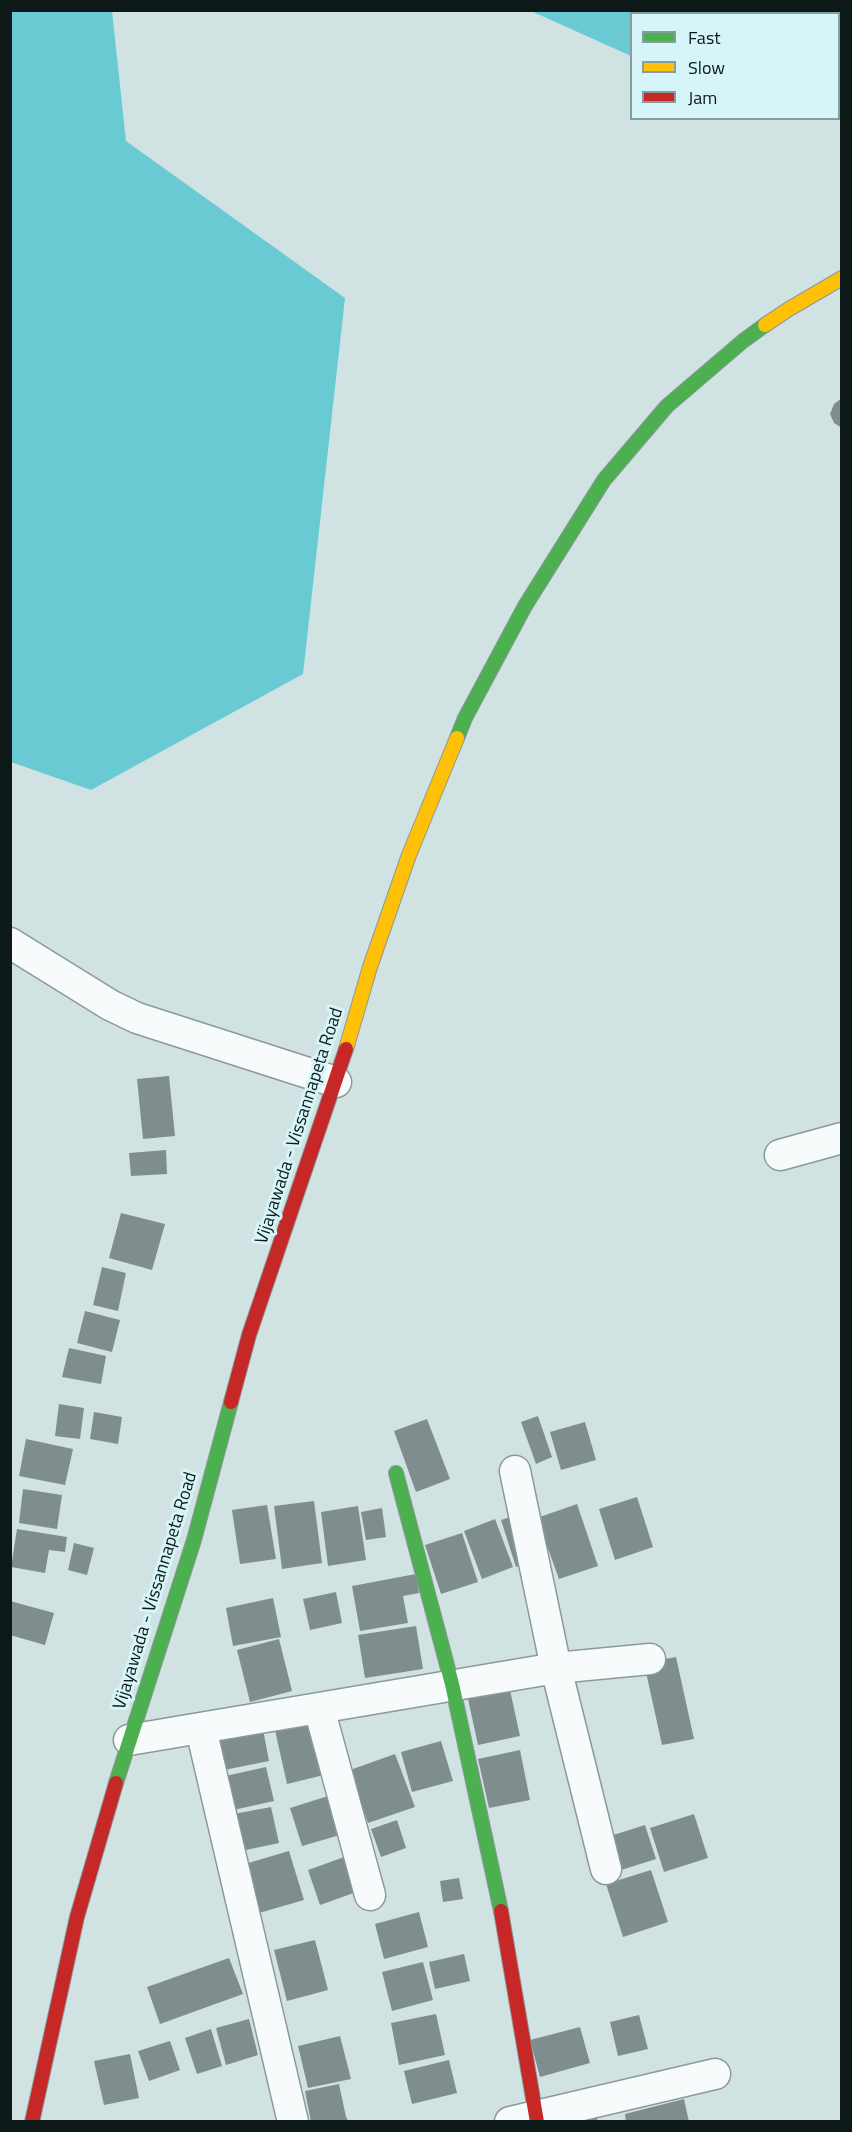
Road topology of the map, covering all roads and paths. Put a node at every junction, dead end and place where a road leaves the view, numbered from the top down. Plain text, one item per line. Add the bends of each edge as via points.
1 (842, 278) edge
2 (10, 943) edge
3 (336, 1082) junction
4 (842, 1138) edge
5 (780, 1155) dead end
6 (515, 1471) dead end
7 (396, 1473) dead end
8 (650, 1659) dead end
9 (556, 1668) junction
10 (452, 1684) junction
11 (319, 1708) junction
12 (201, 1729) junction
13 (129, 1740) junction
14 (606, 1869) dead end
15 (370, 1895) dead end
16 (715, 2074) dead end
17 (527, 2120) edge
18 (32, 2121) edge
19 (293, 2121) edge

1 - 3 main road, Vijayawada - Vissannapeta Road via 743,341 667,406 604,480 570,531 465,718 409,855
2 - 3 street via 137,1018
3 - 13 main road, Vijayawada - Vissannapeta Road via 249,1335 194,1540
4 - 5 street
6 - 9 street
7 - 10 main road
8 - 9 street
9 - 10 street
9 - 14 street
10 - 11 street
10 - 17 main road via 501,1912
11 - 12 street
11 - 15 street
12 - 13 street
12 - 19 street
13 - 18 main road, Vijayawada - Vissannapeta Road via 77,1917
16 - 17 street

